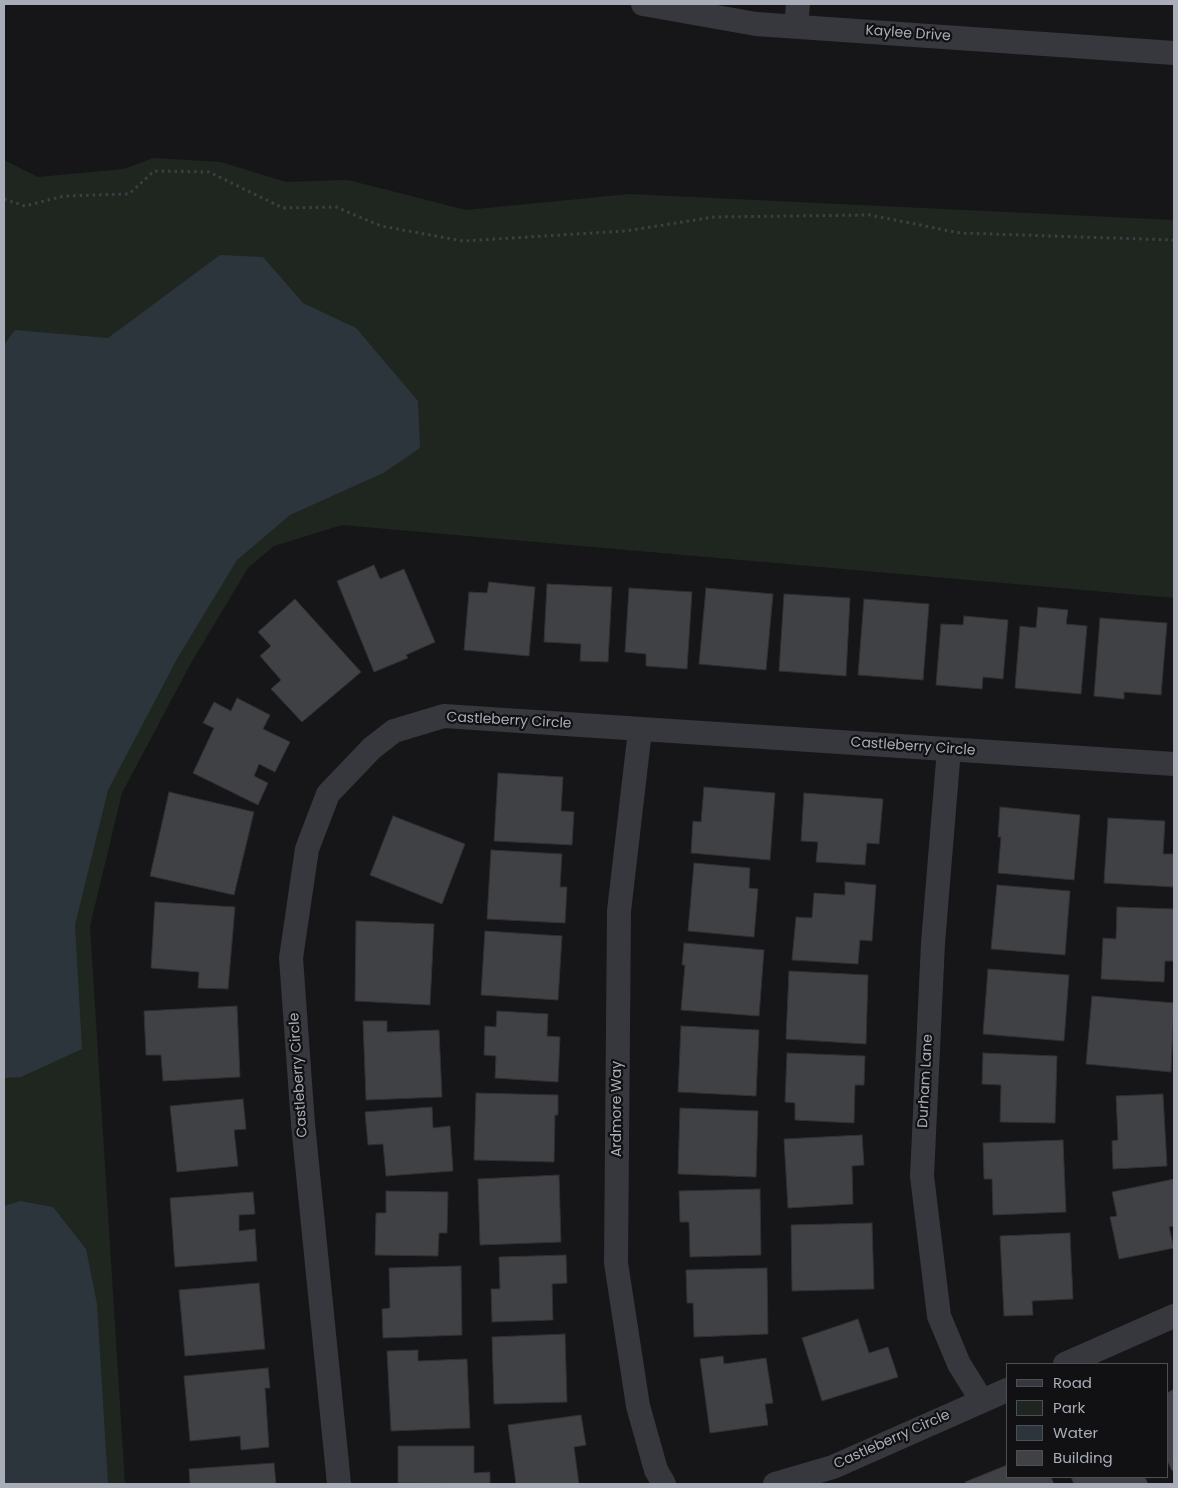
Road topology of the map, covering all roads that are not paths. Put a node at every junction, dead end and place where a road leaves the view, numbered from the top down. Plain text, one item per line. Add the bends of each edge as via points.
1 (643, 4) edge
2 (797, 15) edge
3 (1174, 53) edge
4 (640, 730) junction
5 (949, 750) junction
6 (1174, 764) edge
7 (1174, 1316) edge
8 (1067, 1363) edge
9 (1006, 1390) edge
10 (982, 1400) junction
11 (340, 1484) edge
12 (664, 1484) edge
13 (775, 1484) edge

1 - 2 street, Kaylee Drive via 756,24
2 - 3 street, Kaylee Drive
4 - 5 street, Castleberry Circle
4 - 11 street, Castleberry Circle via 444,716 394,731 372,748 328,794 307,849 291,958 302,1124
4 - 12 street, Ardmore Way via 619,911 616,1263 638,1406 656,1470
5 - 6 street, Castleberry Circle
5 - 10 street, Durham Lane via 933,943 922,1176 939,1316 959,1364
7 - 8 street
9 - 10 street, Castleberry Circle
10 - 13 street, Castleberry Circle via 833,1467

